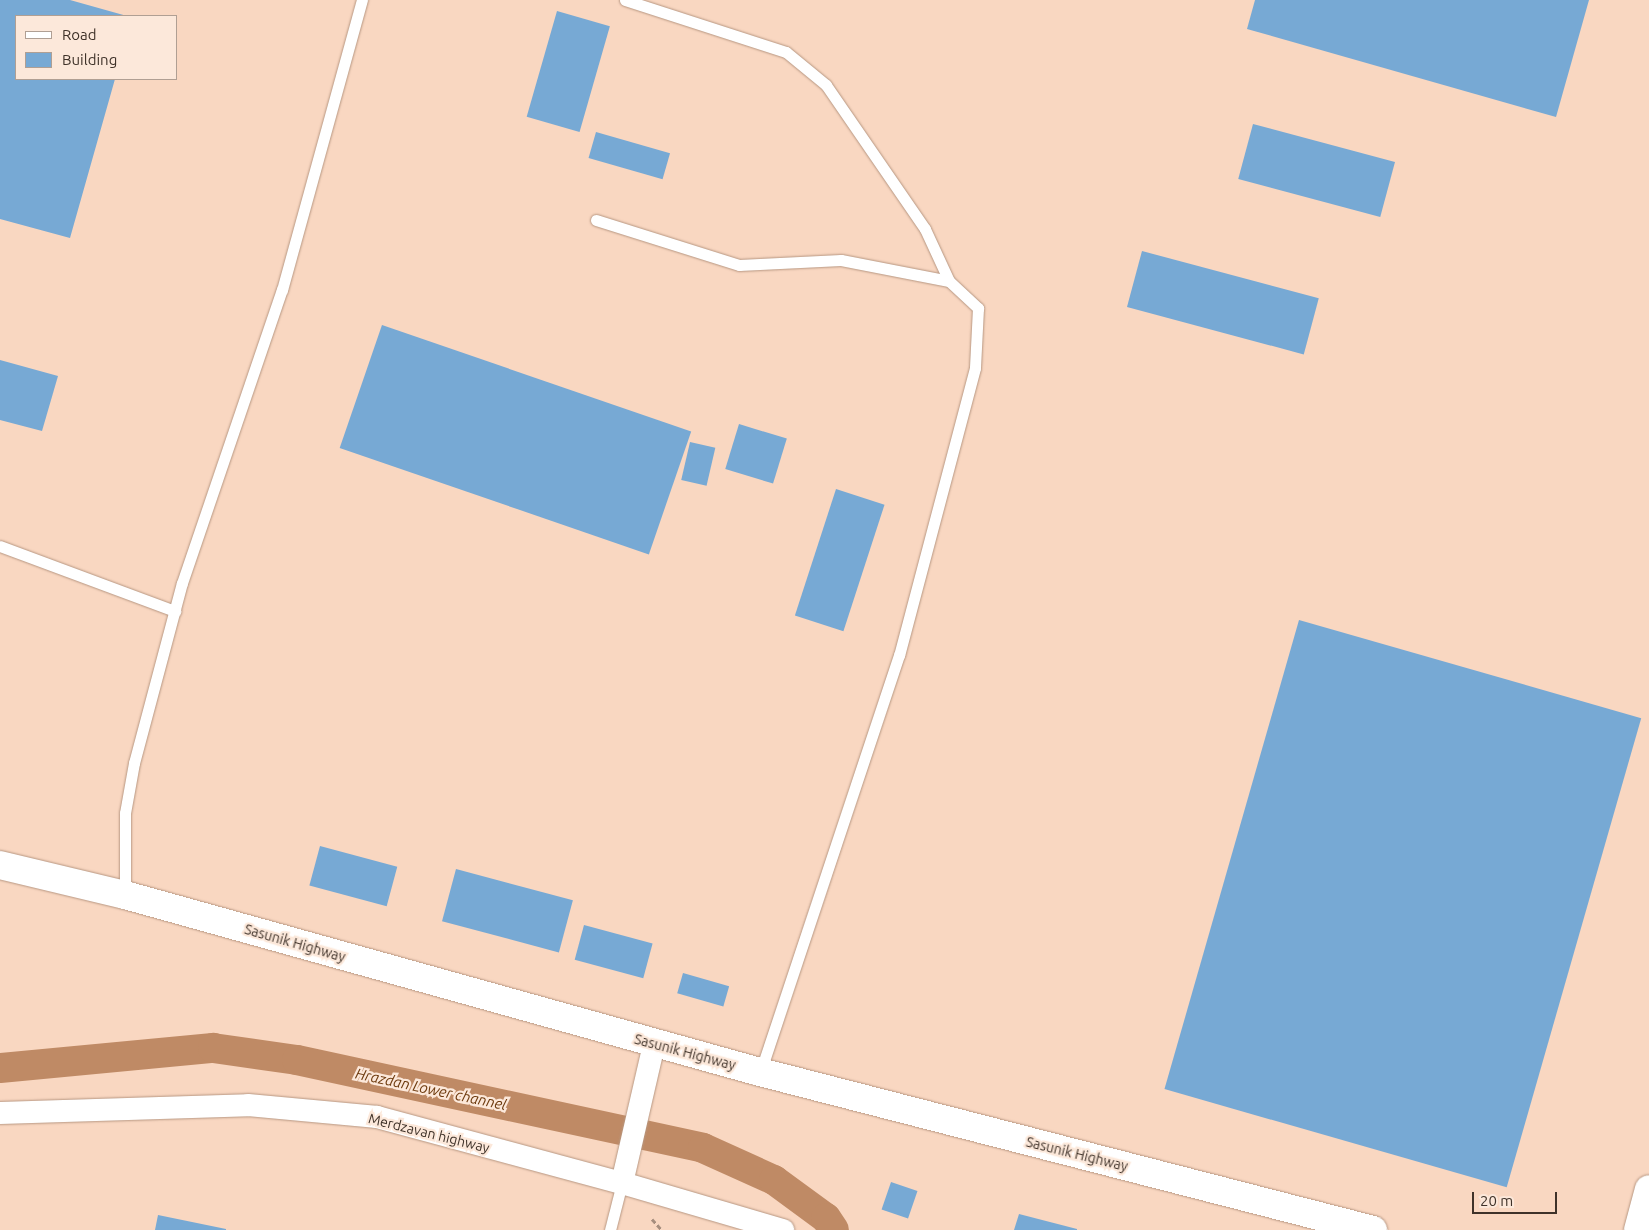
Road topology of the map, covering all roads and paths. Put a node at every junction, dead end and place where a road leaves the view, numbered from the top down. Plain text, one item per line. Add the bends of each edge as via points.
1 (362, 0) edge
2 (625, 0) edge
3 (596, 220) dead end
4 (949, 281) junction
5 (0, 546) edge
6 (175, 611) junction
7 (0, 865) edge
8 (125, 895) junction
9 (654, 1044) junction
10 (760, 1072) junction
11 (0, 1113) edge
12 (622, 1183) junction
13 (1649, 1189) edge
14 (610, 1230) edge
15 (783, 1230) edge
16 (1373, 1230) edge
17 (1638, 1230) edge

1 - 6 lane via 282,290
2 - 4 lane via 786,52 826,85 925,229
3 - 4 lane via 738,265 841,260
4 - 10 lane via 978,308 974,368 899,655
5 - 6 lane
6 - 8 lane via 134,763 127,805
7 - 8 street, Sasunik Highway
8 - 9 street, Sasunik Highway
9 - 10 street, Sasunik Highway
9 - 12 street
10 - 16 street, Sasunik Highway
11 - 12 street, Merdzavan highway via 248,1105 377,1117
12 - 14 lane
12 - 15 street, Merdzavan highway
13 - 17 street

